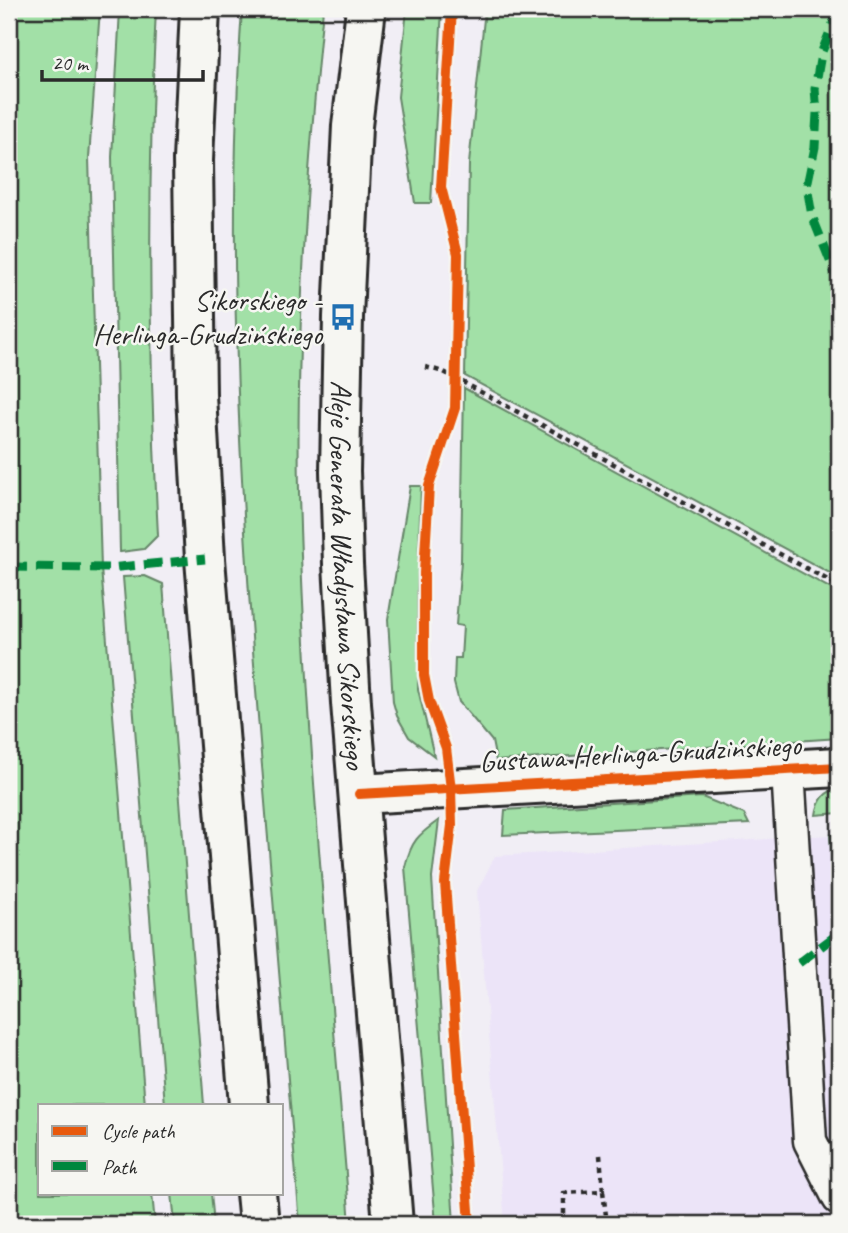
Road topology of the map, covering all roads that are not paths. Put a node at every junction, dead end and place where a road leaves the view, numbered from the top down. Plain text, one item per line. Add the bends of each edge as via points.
1 (200, 9) edge
2 (366, 9) edge
3 (839, 767) edge
4 (788, 770) junction
5 (359, 794) junction
6 (249, 1104) edge
7 (256, 1194) edge
8 (839, 1198) edge
9 (258, 1224) edge
10 (393, 1224) edge

1 - 6 main road via 193,160 196,395
2 - 5 main road, Aleje Generała Władysława Sikorskiego via 352,126 340,471
3 - 4 main road, Gustawa Herlinga-Grudzińskiego
4 - 5 main road, Gustawa Herlinga-Grudzińskiego
4 - 8 lane via 810,1140
5 - 10 main road, Aleje Generała Władysława Sikorskiego
7 - 9 main road

